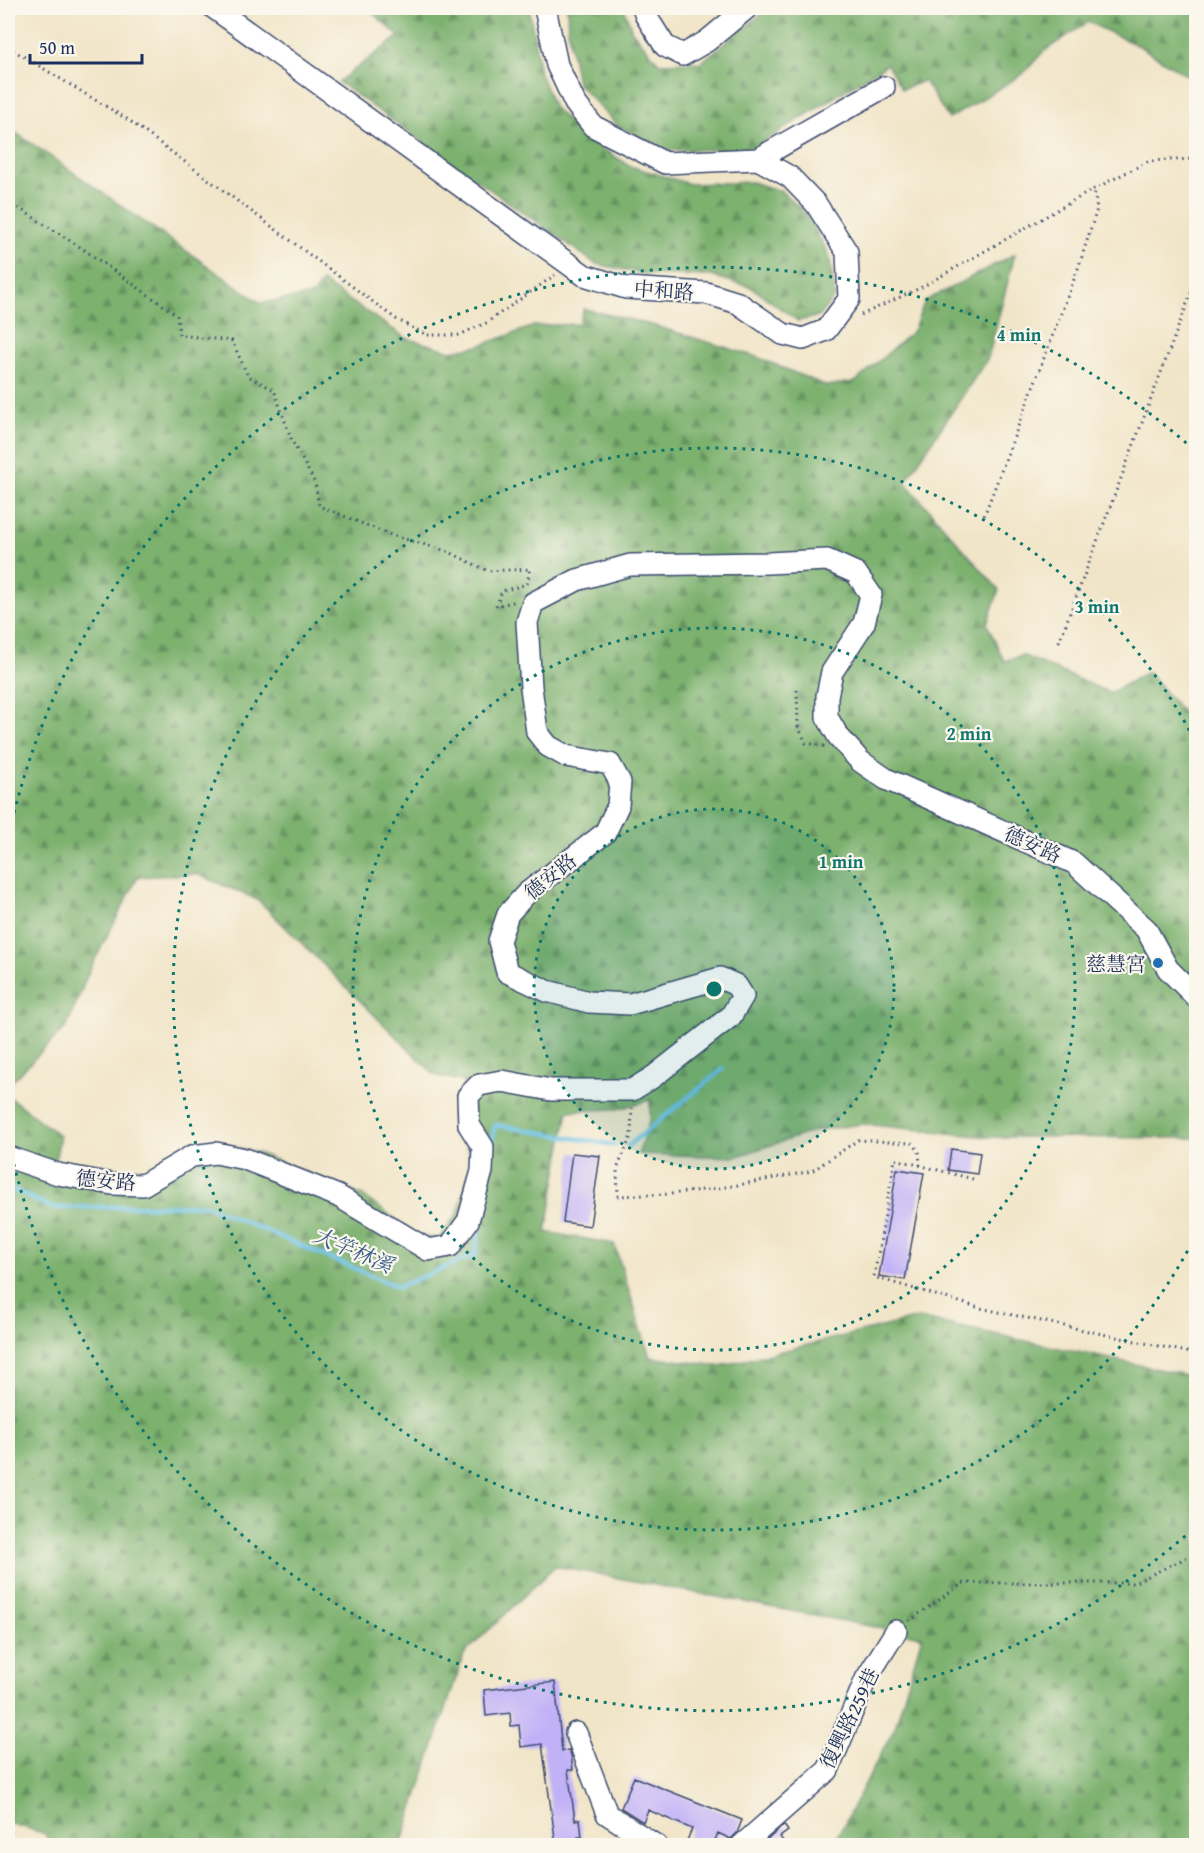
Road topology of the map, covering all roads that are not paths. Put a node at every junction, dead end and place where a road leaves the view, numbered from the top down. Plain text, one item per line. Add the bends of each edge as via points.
1 (214, 8) edge
2 (545, 8) edge
3 (643, 8) edge
4 (747, 8) edge
5 (884, 87) dead end
6 (758, 159) junction
7 (1197, 997) edge
8 (8, 1157) edge
9 (896, 1631) road end
10 (576, 1733) dead end
11 (657, 1845) edge
12 (741, 1845) edge

1 - 6 street, 中和路 via 584,275 626,288 705,293 738,303 783,334 803,339 826,330 849,299 847,252 816,204 790,177
2 - 6 street via 557,64 575,103 593,126 665,163
3 - 4 street via 665,45 683,56
5 - 6 street
7 - 8 street, 德安路 via 1168,969 1146,929 1074,863 886,779 860,761 838,736 827,717 832,672 864,624 871,595 856,573 827,560 630,566 577,580 533,603 527,622 537,732 548,746 566,756 609,764 620,782 618,806 605,833 527,893 508,914 499,941 507,972 547,991 589,1002 630,1004 720,978 736,985 742,996 731,1016 632,1090 551,1090 501,1080 478,1085 468,1096 469,1125 483,1147 482,1171 468,1221 450,1246 428,1250 338,1196 245,1159 216,1153 192,1156 143,1185 58,1174
9 - 12 street, 復興路259巷 via 866,1679 828,1770
10 - 11 street via 607,1814

